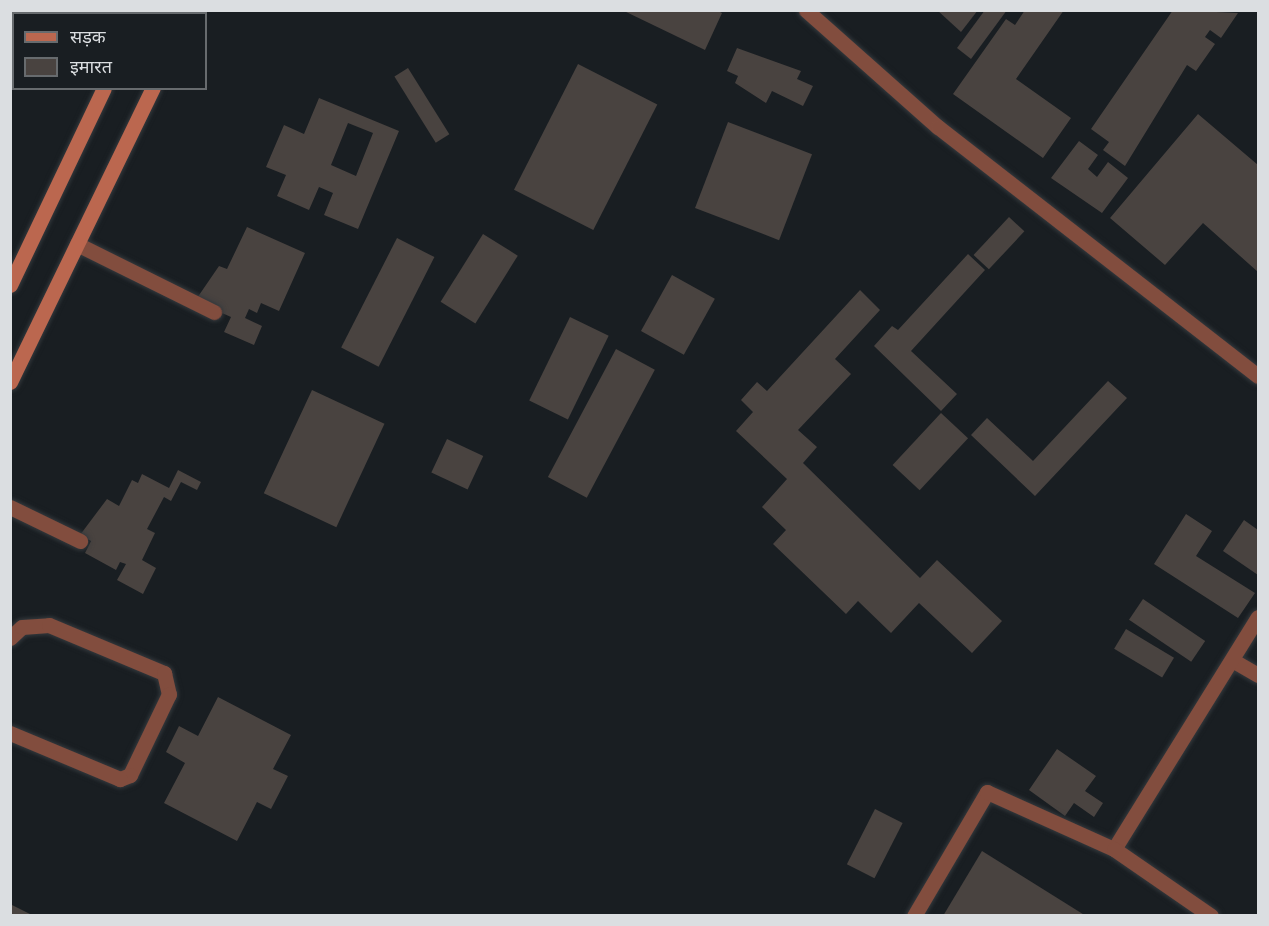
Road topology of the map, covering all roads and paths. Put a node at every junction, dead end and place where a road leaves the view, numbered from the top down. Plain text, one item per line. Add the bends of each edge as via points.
1 (806, 10) edge
2 (103, 90) edge
3 (152, 90) edge
4 (77, 244) junction
5 (10, 285) edge
6 (214, 312) dead end
7 (1258, 376) edge
8 (10, 382) edge
9 (10, 507) edge
10 (80, 541) dead end
11 (1258, 617) edge
12 (10, 638) edge
13 (1232, 660) junction
14 (1258, 675) edge
15 (10, 732) edge
16 (1114, 849) junction
17 (914, 915) edge
18 (1211, 915) edge

1 - 7 street via 938,127
2 - 5 main road
3 - 4 main road
4 - 6 street
4 - 8 main road
9 - 10 street
11 - 13 street
12 - 15 street via 22,627 49,625 164,673 169,694 130,775 120,779
13 - 14 street
13 - 16 street
16 - 17 street via 987,792
16 - 18 street

